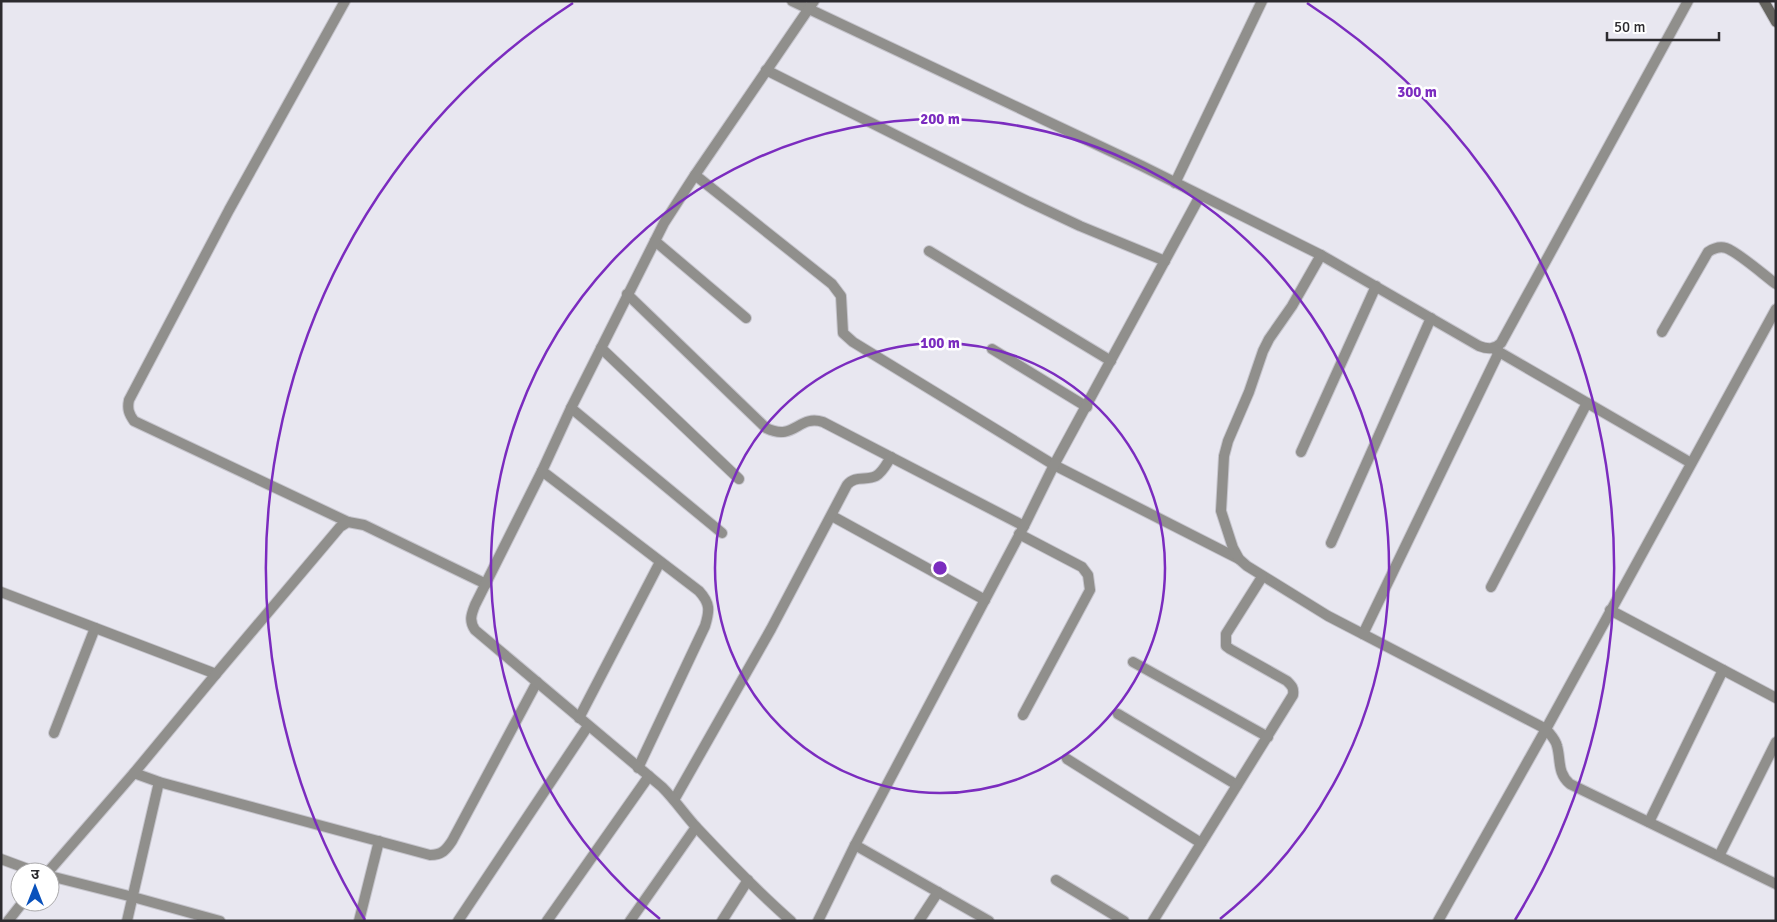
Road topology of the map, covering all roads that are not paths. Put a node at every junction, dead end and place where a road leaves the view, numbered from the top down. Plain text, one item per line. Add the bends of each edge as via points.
1 (345, 1) edge
2 (792, 1) edge
3 (1262, 1) edge
4 (1688, 1) edge
5 (1764, 1) edge
6 (812, 5) edge
7 (1776, 22) edge
8 (766, 70) junction
9 (695, 175) junction
10 (1175, 183) junction
11 (1200, 196) junction
12 (655, 241) junction
13 (929, 252) dead end
14 (1321, 255) junction
15 (1165, 261) junction
16 (1776, 284) edge
17 (1376, 286) junction
18 (627, 294) junction
19 (1776, 309) edge
20 (746, 318) dead end
21 (1431, 318) junction
22 (1662, 332) dead end
23 (601, 348) junction
24 (992, 349) dead end
25 (1496, 350) junction
26 (1111, 361) junction
27 (1587, 403) junction
28 (1087, 407) junction
29 (570, 408) junction
30 (1301, 452) dead end
31 (891, 457) junction
32 (1691, 463) junction
33 (1054, 465) junction
34 (542, 471) junction
35 (739, 479) dead end
36 (832, 516) junction
37 (348, 522) junction
38 (1022, 530) junction
39 (722, 533) dead end
40 (1331, 543) dead end
41 (1239, 559) junction
42 (660, 562) junction
43 (1262, 577) junction
44 (486, 584) junction
45 (1491, 588) dead end
46 (1, 592) edge
47 (984, 600) junction
48 (1610, 610) junction
49 (95, 628) junction
50 (1363, 634) junction
51 (1133, 662) dead end
52 (1723, 670) junction
53 (216, 674) junction
54 (536, 682) junction
55 (1776, 698) edge
56 (1118, 714) dead end
57 (1023, 715) dead end
58 (579, 718) junction
59 (588, 726) junction
60 (1546, 729) junction
61 (54, 733) dead end
62 (1268, 737) junction
63 (1776, 742) edge
64 (1067, 759) dead end
65 (638, 768) junction
66 (134, 773) junction
67 (649, 776) junction
68 (159, 782) junction
69 (1237, 785) junction
70 (674, 800) junction
71 (1649, 822) junction
72 (696, 827) junction
73 (379, 841) junction
74 (1201, 843) junction
75 (855, 845) junction
76 (1719, 856) junction
77 (57, 862) edge
78 (60, 879) edge
79 (748, 880) junction
80 (1056, 880) dead end
81 (1776, 884) edge
82 (938, 892) junction
83 (133, 897) junction
84 (127, 921) edge
85 (220, 921) edge
86 (360, 921) edge
87 (458, 921) edge
88 (547, 921) edge
89 (630, 921) edge
90 (722, 921) edge
91 (791, 921) edge
92 (818, 921) edge
93 (920, 921) edge
94 (990, 921) edge
95 (1124, 921) edge
96 (1153, 921) edge
97 (1438, 921) edge

1 - 37 street via 229,210 129,400 128,408 134,421
2 - 6 street
3 - 10 street
4 - 25 street
5 - 7 main road
6 - 8 street
6 - 10 street
8 - 9 street
8 - 15 street via 1027,201
9 - 12 street
9 - 33 street via 832,284 841,296 841,325 846,337
10 - 11 street
11 - 14 street
11 - 15 street
12 - 18 street
12 - 20 street
13 - 26 street
14 - 17 street
14 - 41 street via 1263,350 1228,441 1223,470 1222,511
15 - 26 street
16 - 22 street via 1731,251 1719,247 1713,249 1708,252
17 - 21 street
17 - 30 street
18 - 23 street
18 - 31 street via 766,428 784,433 808,420 817,420
19 - 32 street
21 - 25 street via 1479,346
21 - 40 street
23 - 29 street
23 - 35 street
24 - 28 street
25 - 27 street
25 - 50 street
26 - 28 street
27 - 32 street
27 - 45 street
28 - 33 street
29 - 34 street
29 - 39 street
31 - 36 street via 876,476 850,481
31 - 38 street
32 - 48 street
33 - 38 street
33 - 41 street
34 - 42 street
34 - 44 street
36 - 47 street
36 - 70 street
37 - 44 street via 364,525
37 - 53 street via 340,527
38 - 47 street
38 - 57 street via 1082,567 1088,575 1090,590
41 - 43 street
42 - 58 street
42 - 65 street via 698,591 706,600 709,615
43 - 50 street
43 - 62 street via 1225,640 1230,649 1292,685 1291,701
44 - 54 street via 472,613 471,624
46 - 49 street
47 - 75 street
48 - 52 street
48 - 60 street
49 - 53 street
49 - 61 street
50 - 60 street
51 - 62 street
52 - 55 street
52 - 71 street
53 - 66 street
54 - 58 street
54 - 73 street via 452,841 443,852 430,855
56 - 69 street
58 - 59 street
59 - 65 street
59 - 87 street
60 - 71 street via 1557,744 1560,771 1566,780
60 - 97 street
62 - 69 street
63 - 76 street
64 - 74 street
65 - 67 street
66 - 68 street
66 - 77 street
67 - 70 street
67 - 88 street
68 - 73 street
68 - 83 street
69 - 74 street
70 - 72 street
71 - 76 street
72 - 79 street
72 - 89 street
73 - 86 street
74 - 96 street
75 - 82 street
75 - 92 street
76 - 81 street
78 - 83 street
79 - 90 street
79 - 91 street
80 - 95 street
82 - 93 street
82 - 94 street
83 - 84 street
83 - 85 street

